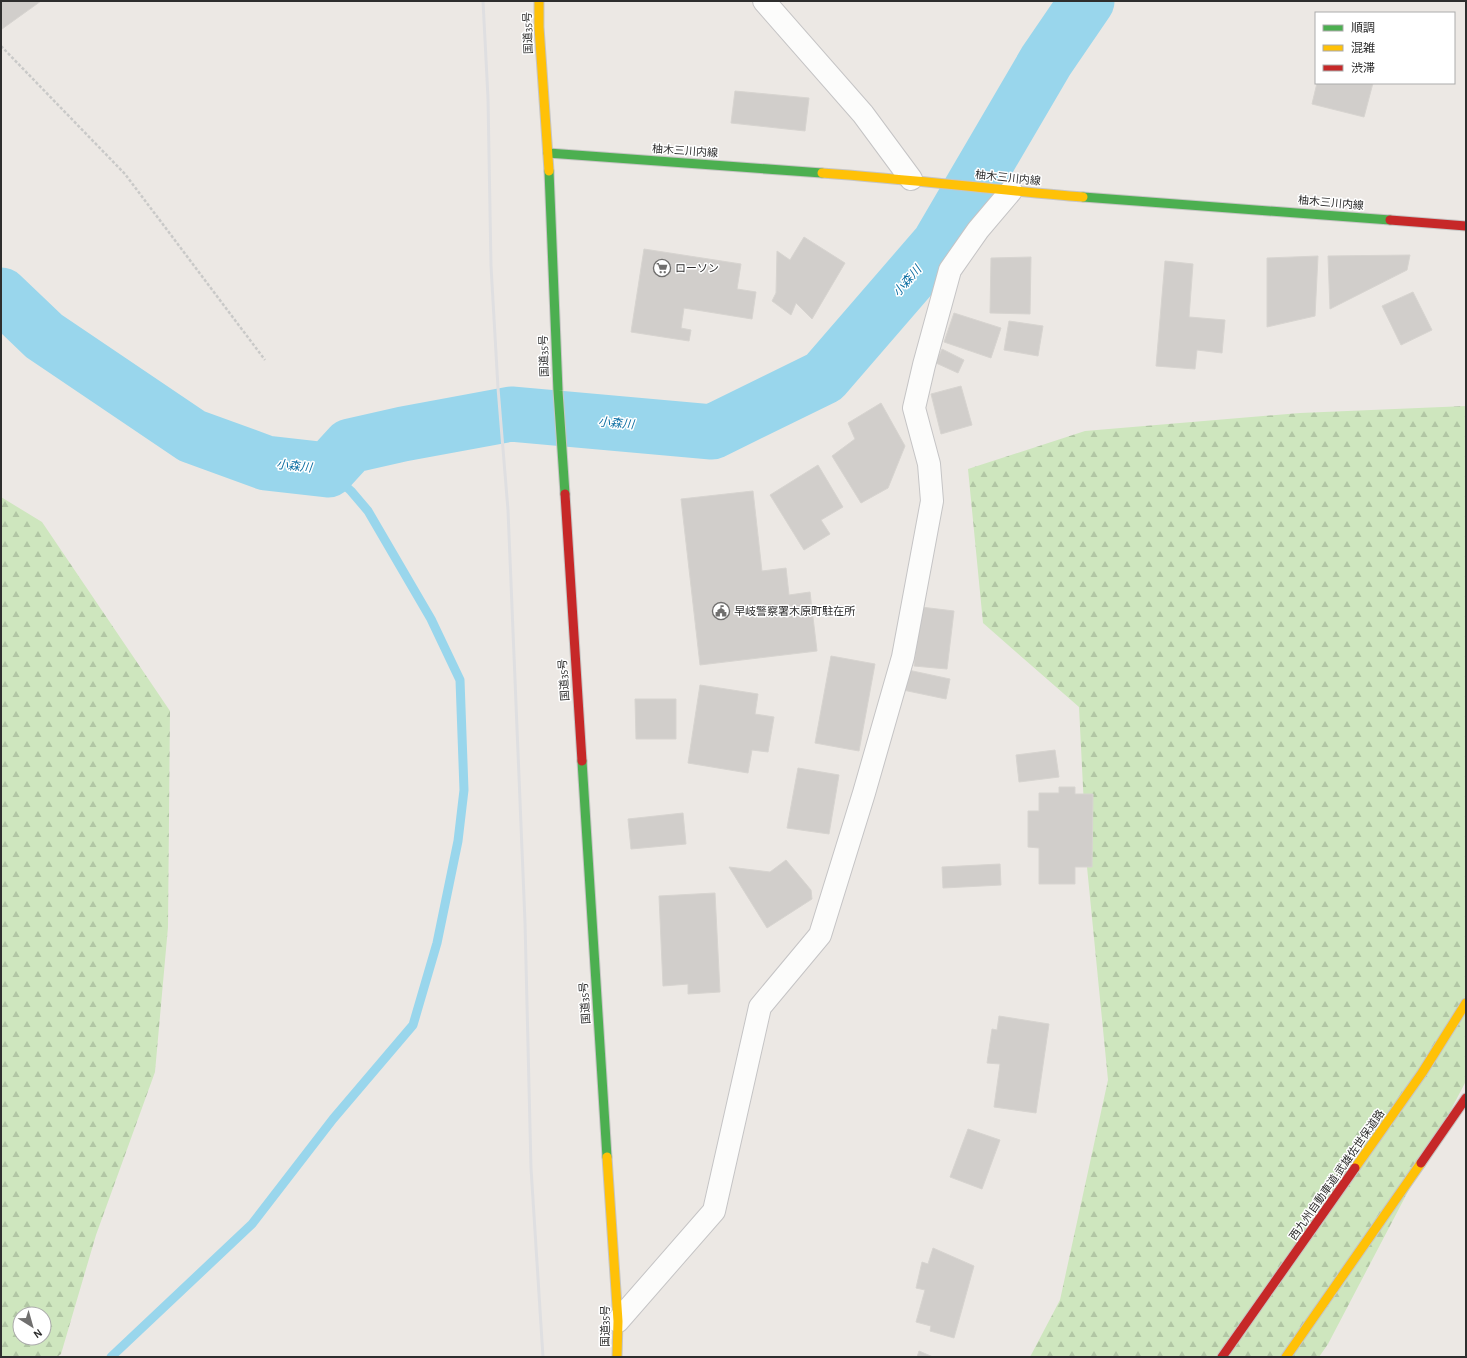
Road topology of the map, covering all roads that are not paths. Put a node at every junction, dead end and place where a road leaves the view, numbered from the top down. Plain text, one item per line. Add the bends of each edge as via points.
1 (539, 1) edge
2 (764, 1) edge
3 (548, 153) junction
4 (911, 179) junction
5 (1004, 190) junction
6 (1466, 226) edge
7 (1466, 1003) edge
8 (1466, 1098) edge
9 (618, 1321) junction
10 (617, 1357) edge
11 (1222, 1357) edge
12 (1286, 1357) edge

1 - 3 main road, 国道35号
2 - 4 street via 863,114
3 - 4 main road, 柚木三川内線
3 - 9 main road, 国道35号 via 565,508
4 - 5 main road, 柚木三川内線
5 - 6 main road, 柚木三川内線
5 - 9 street via 950,270 924,365 914,408 929,464 932,501 903,657 820,934 760,1007 714,1211
7 - 11 main road, 西九州自動車道;武雄佐世保道路 via 1422,1074
8 - 12 main road
9 - 10 main road, 国道35号

